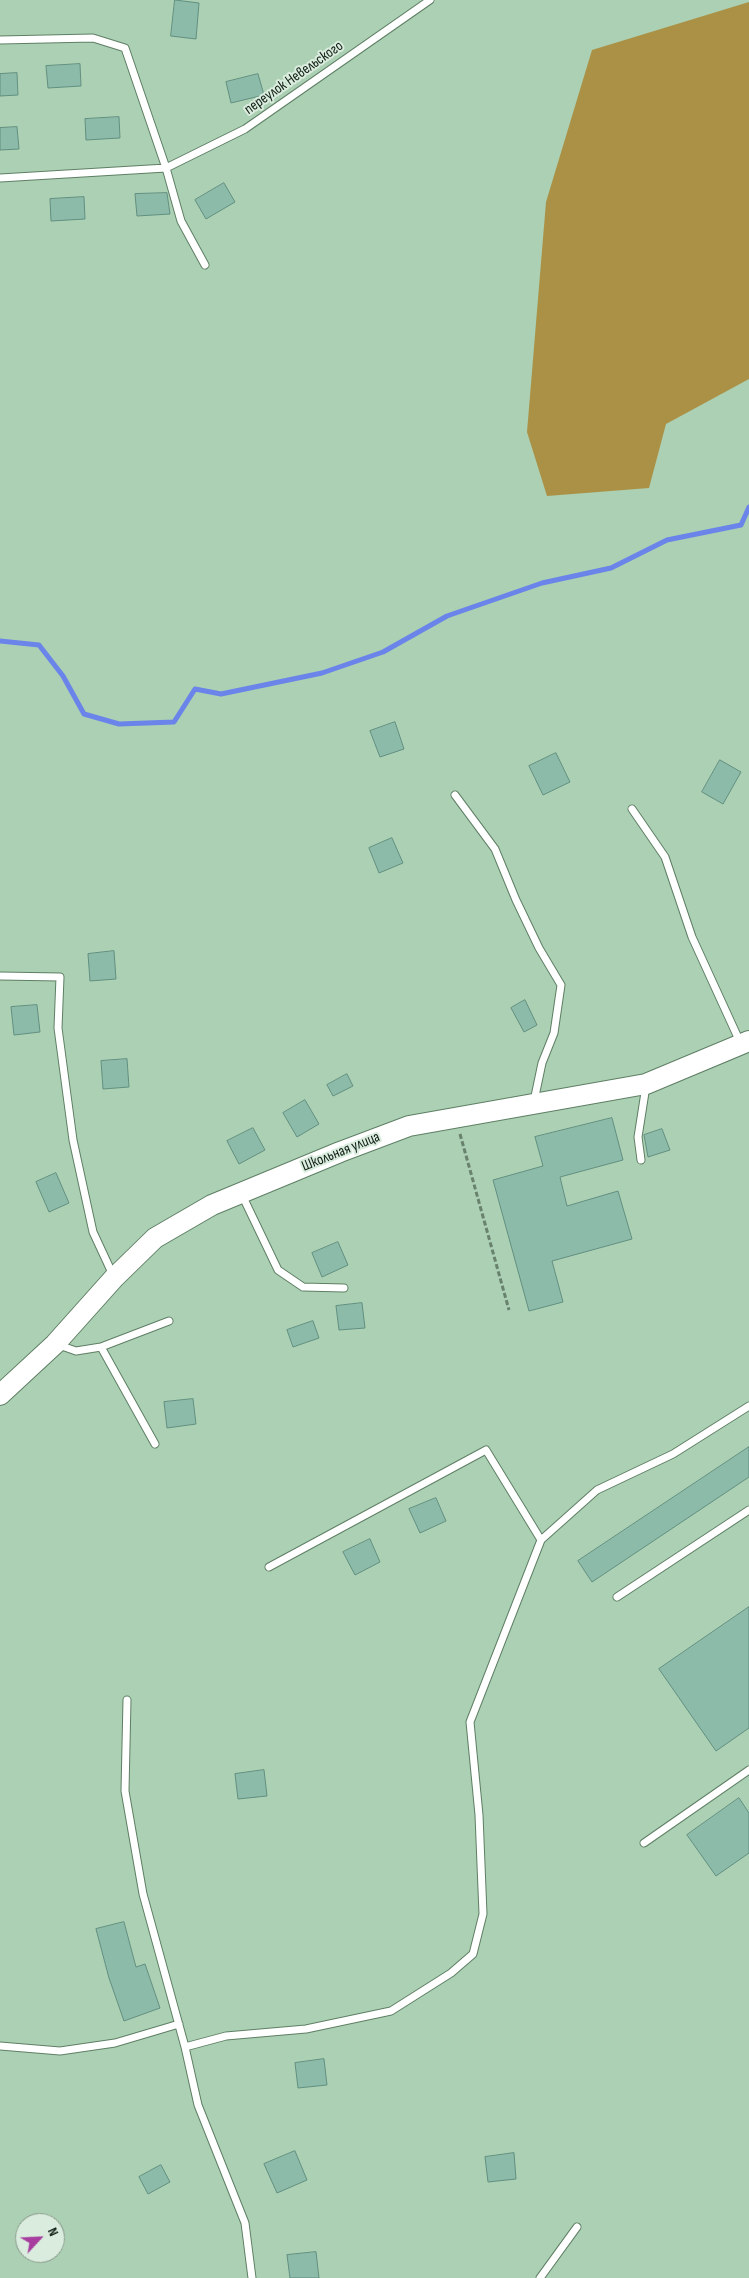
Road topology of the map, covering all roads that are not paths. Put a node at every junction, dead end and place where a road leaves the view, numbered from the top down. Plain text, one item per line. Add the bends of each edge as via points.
1 (430, 0) edge
2 (0, 40) edge
3 (166, 168) junction
4 (0, 178) edge
5 (205, 265) dead end
6 (455, 795) dead end
7 (632, 809) dead end
8 (0, 976) edge
9 (745, 1043) edge
10 (646, 1084) junction
11 (533, 1104) junction
12 (641, 1160) dead end
13 (241, 1193) junction
14 (114, 1278) junction
15 (344, 1288) dead end
16 (169, 1321) dead end
17 (55, 1344) junction
18 (101, 1347) junction
19 (0, 1395) edge
20 (749, 1406) edge
21 (155, 1444) dead end
22 (749, 1510) edge
23 (541, 1540) junction
24 (269, 1566) dead end
25 (617, 1598) dead end
26 (128, 1700) dead end
27 (749, 1770) edge
28 (644, 1843) dead end
29 (179, 2024) junction
30 (0, 2046) edge
31 (185, 2046) junction
32 (577, 2227) dead end
33 (252, 2278) edge
34 (540, 2278) edge

1 - 3 lane, переулок Невельского via 244,130
2 - 3 lane via 93,38 125,48
3 - 4 lane, переулок Невельского
3 - 5 lane via 181,221
6 - 11 lane via 495,849 539,948 561,985 554,1034 542,1063
7 - 9 lane via 665,857 692,937
8 - 14 lane via 60,977 58,1028 73,1140 93,1232
9 - 10 street, Школьная улица
10 - 11 street, Школьная улица
10 - 12 lane via 638,1137
11 - 13 street, Школьная улица via 409,1126
13 - 14 street, Школьная улица via 212,1205 155,1238
13 - 15 lane via 278,1270 303,1288
14 - 17 street, Школьная улица
16 - 18 lane
17 - 18 lane via 76,1352
17 - 19 street, Школьная улица
18 - 21 lane
20 - 23 lane via 673,1454 597,1490
22 - 25 lane
23 - 24 lane via 486,1450
23 - 31 lane via 470,1722 479,1815 483,1914 473,1954 451,1973 392,2011 306,2029 226,2036
26 - 29 lane via 125,1791 143,1894
27 - 28 lane
29 - 30 lane via 115,2043 60,2051
29 - 31 lane
31 - 33 lane via 198,2105 245,2223
32 - 34 lane

